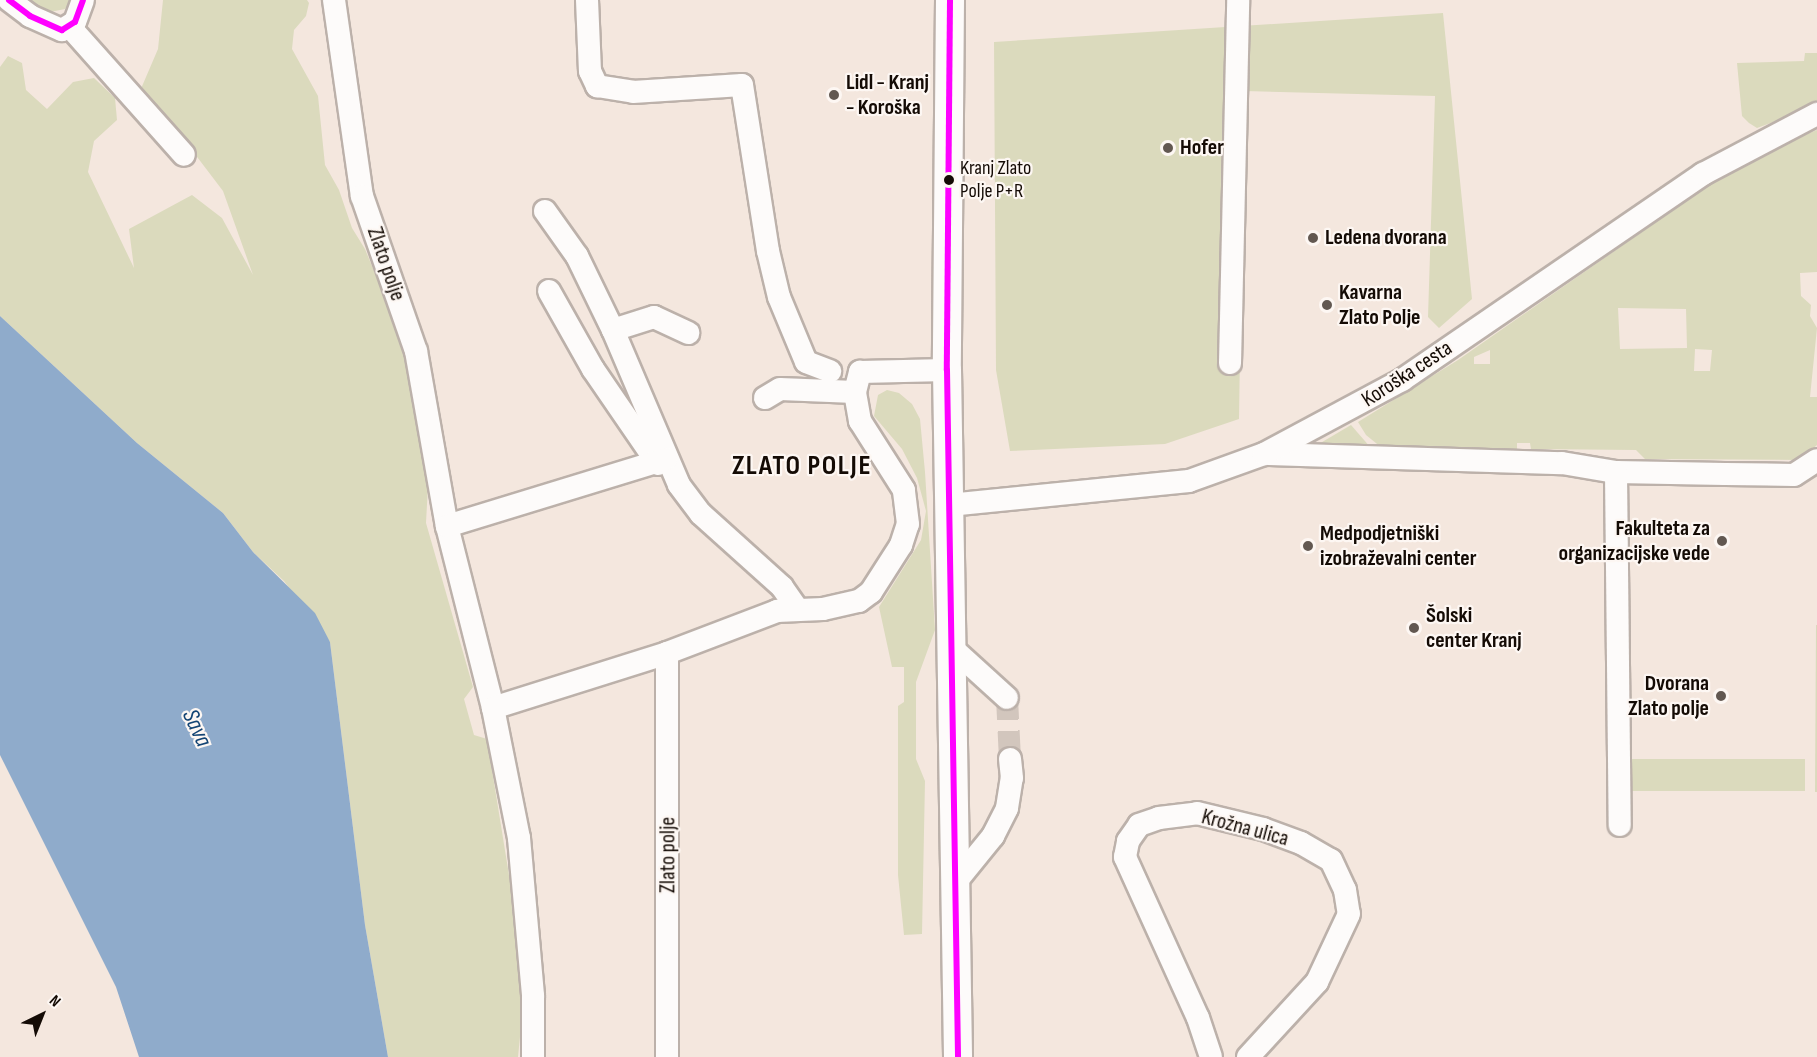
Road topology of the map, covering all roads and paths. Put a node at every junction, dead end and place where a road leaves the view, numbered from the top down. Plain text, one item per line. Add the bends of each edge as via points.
1 (9, 0) edge
2 (83, 0) edge
3 (334, 0) edge
4 (587, 0) edge
5 (950, 0) edge
6 (1238, 0) edge
7 (70, 27) junction
8 (1817, 114) edge
9 (184, 156) dead end
10 (544, 211) dead end
11 (549, 291) dead end
12 (613, 330) junction
13 (688, 333) dead end
14 (1230, 363) dead end
15 (947, 370) junction
16 (830, 371) dead end
17 (855, 392) junction
18 (765, 398) dead end
19 (1264, 454) junction
20 (1817, 460) edge
21 (662, 461) junction
22 (1616, 472) junction
23 (949, 505) junction
24 (447, 526) junction
25 (798, 610) junction
26 (952, 648) junction
27 (667, 652) junction
28 (1007, 698) tunnel mouth
29 (493, 708) junction
30 (1010, 759) tunnel mouth
31 (1620, 825) dead end
32 (954, 885) junction
33 (532, 1057) edge
34 (667, 1057) edge
35 (958, 1057) edge
36 (1211, 1057) edge
37 (1248, 1057) edge

1 - 7 street via 54,28
2 - 7 street
3 - 24 street, Zlato polje via 362,196 416,351
4 - 16 street via 590,71 597,87 633,92 742,85 779,297 806,362
5 - 15 main road
6 - 14 street
7 - 9 street
8 - 19 street, Koroška cesta via 1703,174 1402,380
10 - 12 street via 577,256
11 - 21 street via 592,369
12 - 13 street via 654,317
12 - 21 street
15 - 17 street via 860,372
15 - 23 main road
17 - 18 street via 780,389
17 - 25 street via 860,421 904,490 908,524 901,545 872,592 850,603
19 - 22 street via 1562,463
19 - 23 street, Koroška cesta via 1189,481
20 - 22 street via 1794,475
21 - 24 street
21 - 25 street via 701,514 782,587
22 - 31 street
23 - 26 main road
24 - 29 street, Zlato polje
25 - 27 street via 777,611
26 - 28 street
26 - 32 main road
27 - 29 street
27 - 34 street, Zlato polje
29 - 33 street, Zlato polje via 519,838 533,996
30 - 32 street via 1012,778 1007,808 993,836
32 - 35 main road
36 - 37 street, Krožna ulica via 1198,1018 1125,857 1128,842 1139,825 1159,818 1197,813 1301,843 1331,860 1345,890 1349,914 1317,982

